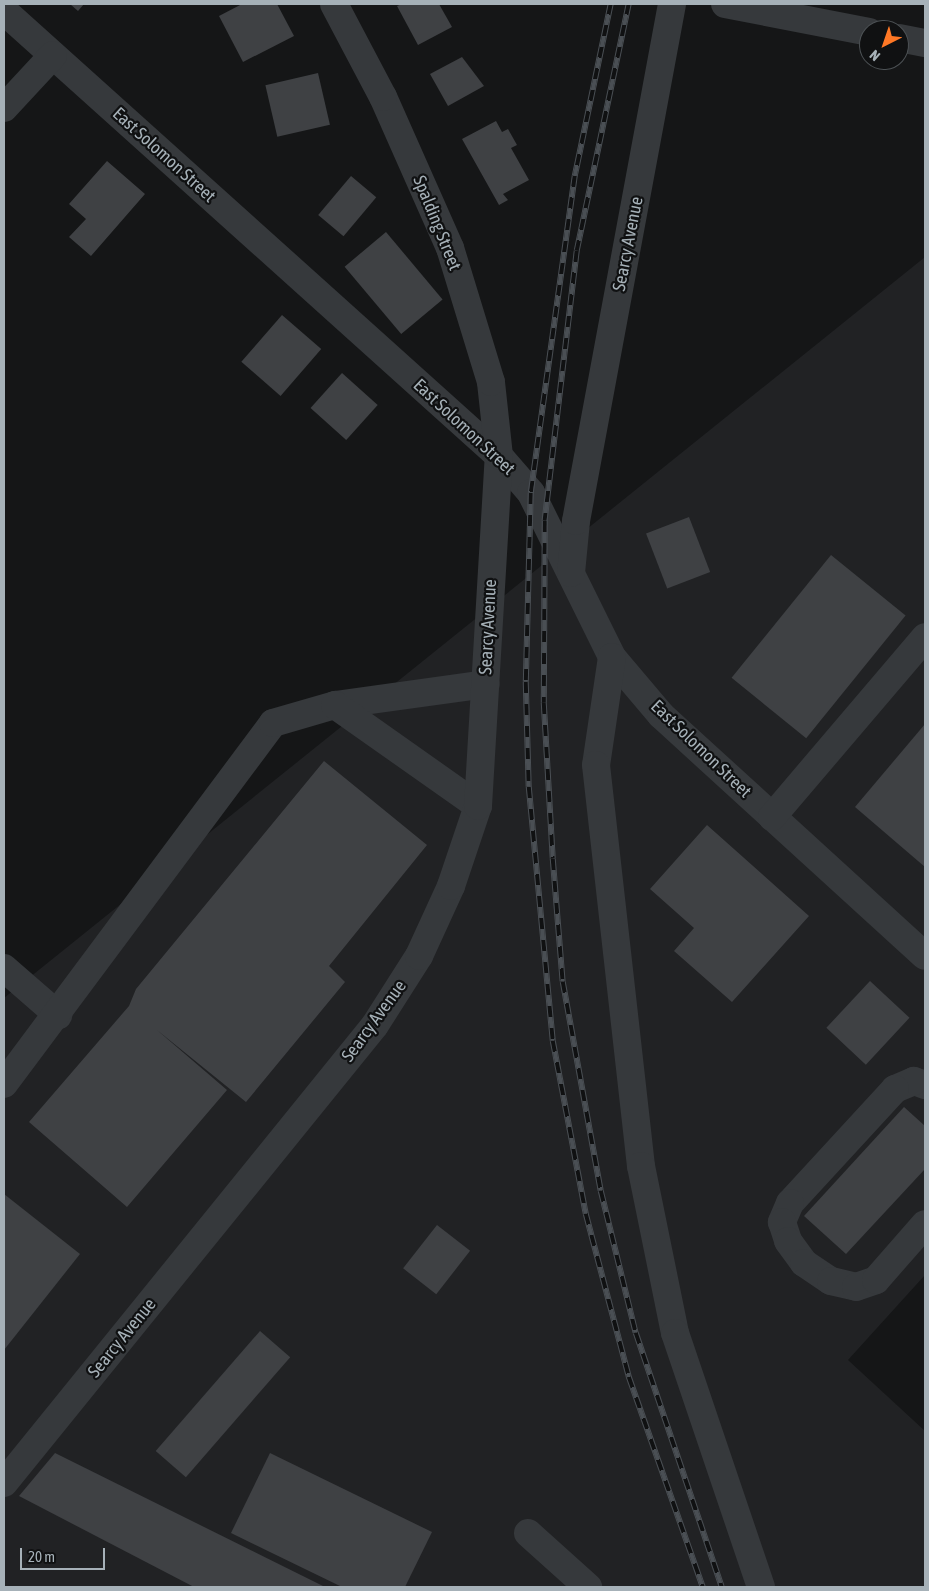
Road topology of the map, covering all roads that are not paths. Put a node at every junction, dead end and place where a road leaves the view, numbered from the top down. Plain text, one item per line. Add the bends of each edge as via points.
1 (334, 4) edge
2 (672, 4) edge
3 (725, 4) edge
4 (4, 11) edge
5 (859, 30) edge
6 (909, 40) edge
7 (925, 43) edge
8 (53, 55) junction
9 (4, 108) edge
10 (499, 456) junction
11 (571, 573) junction
12 (925, 637) edge
13 (612, 657) junction
14 (486, 684) junction
15 (335, 705) junction
16 (478, 806) junction
17 (772, 817) junction
18 (925, 956) edge
19 (4, 968) edge
20 (58, 1015) junction
21 (4, 1084) edge
22 (925, 1085) edge
23 (925, 1224) edge
24 (4, 1483) edge
25 (528, 1533) dead end
26 (588, 1587) edge
27 (761, 1587) edge

1 - 10 street, Spalding Street via 383,97 450,248 491,382
2 - 11 street, Searcy Avenue via 576,521
3 - 5 street
4 - 8 street, East Solomon Street
6 - 7 street
8 - 9 street
8 - 10 street, East Solomon Street
10 - 11 street, East Solomon Street via 531,493
10 - 14 street, Searcy Avenue
11 - 13 street, East Solomon Street
12 - 17 street
13 - 17 street, East Solomon Street via 662,715
13 - 27 street via 596,765 641,1166 675,1334
14 - 15 street
14 - 16 street, Searcy Avenue
15 - 16 street
15 - 20 street via 273,723
16 - 24 street, Searcy Avenue via 451,886 416,962 375,1025
17 - 18 street, East Solomon Street
19 - 20 street
20 - 21 street
22 - 23 street via 914,1081 895,1089 790,1203 782,1222 788,1241 804,1262 831,1281 856,1287 876,1280
25 - 26 street

